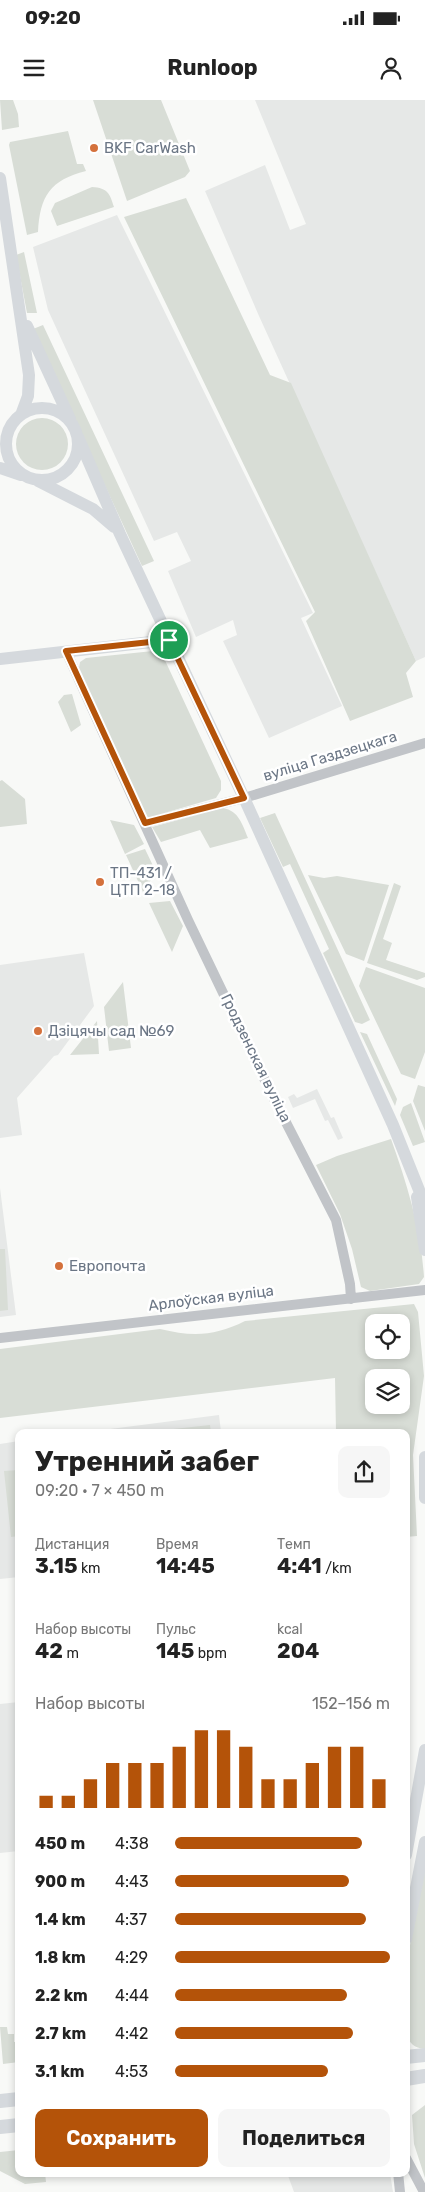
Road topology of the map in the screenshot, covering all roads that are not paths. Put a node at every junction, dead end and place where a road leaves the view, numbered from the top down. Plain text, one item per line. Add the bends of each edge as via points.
1 (0, 178) edge
2 (20, 308) junction
3 (17, 419) junction
4 (0, 431) edge
5 (76, 431) junction
6 (0, 468) edge
7 (30, 478) junction
8 (120, 534) junction
9 (169, 640) junction
10 (66, 651) junction
11 (0, 659) edge
12 (425, 743) edge
13 (244, 798) junction
14 (145, 823) junction
15 (413, 1177) junction
16 (425, 1205) edge
17 (425, 1250) edge
18 (425, 1290) edge
19 (351, 1298) junction
20 (0, 1338) edge
21 (425, 1457) edge
22 (425, 1498) edge
23 (425, 1750) edge
24 (410, 1833) edge
25 (425, 1842) edge
26 (410, 1919) edge
27 (425, 2056) edge
28 (410, 2057) edge
29 (425, 2076) edge
30 (410, 2078) edge
31 (15, 2099) edge
32 (0, 2101) edge
33 (15, 2125) edge
34 (0, 2127) edge
35 (410, 2166) edge
36 (398, 2177) edge
37 (400, 2192) edge
38 (424, 2192) edge

1 - 2 main road
2 - 3 main road via 30,387
2 - 5 main road
3 - 4 main road
3 - 5 main road via 32,410 44,408 66,417
3 - 7 main road via 8,434 6,446 15,468
5 - 7 main road via 77,452 72,466 56,478
5 - 8 main road
6 - 7 main road
7 - 8 main road via 92,509
8 - 9 main road
9 - 10 main road
9 - 13 main road
10 - 11 main road
10 - 14 street, Гродзенская вуліца
12 - 13 street, вуліца Газдзецкага
13 - 14 street
13 - 15 main road via 393,1125
14 - 19 street, Гродзенская вуліца via 273,1097 336,1220
15 - 16 main road
15 - 17 main road
18 - 19 street, Арлоўская вуліца
19 - 20 street, Арлоўская вуліца
21 - 22 main road
23 - 24 main road
25 - 26 main road
27 - 28 highway
29 - 30 highway
31 - 32 highway
33 - 34 highway
35 - 38 street
36 - 37 street

